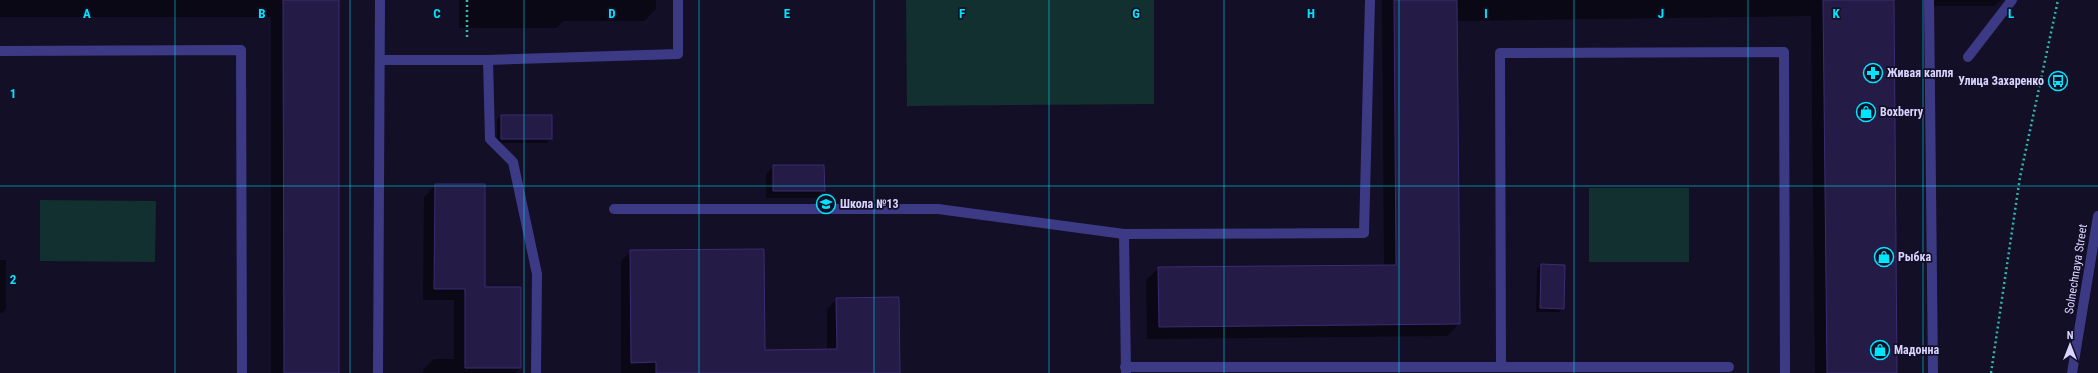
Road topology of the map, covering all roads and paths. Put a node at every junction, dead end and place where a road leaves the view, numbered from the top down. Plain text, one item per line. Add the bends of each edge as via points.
1 (380, 0) edge
2 (467, 0) edge
3 (678, 0) edge
4 (1370, 0) edge
5 (1929, 0) edge
6 (2012, 0) edge
7 (2058, 0) edge
8 (0, 50) edge
9 (1968, 58) dead end
10 (380, 60) junction
11 (467, 60) junction
12 (488, 60) junction
13 (614, 209) dead end
14 (2098, 216) edge
15 (1124, 234) junction
16 (1501, 367) junction
17 (1729, 367) dead end
18 (1125, 370) edge
19 (242, 373) edge
20 (378, 373) edge
21 (536, 373) edge
22 (1785, 373) edge
23 (1933, 373) edge
24 (1991, 373) edge
25 (2072, 373) edge

1 - 10 street
2 - 11 path
3 - 12 street via 678,54
4 - 15 street via 1364,233
5 - 23 street
6 - 9 street
7 - 24 path via 2020,177
8 - 19 street via 241,50
10 - 11 street
10 - 20 street
11 - 12 street
12 - 21 street via 490,139 513,162 537,274
13 - 15 street via 938,209
14 - 25 street, Solnechnaya Street
15 - 18 street
16 - 17 street
16 - 18 street
16 - 22 street via 1500,53 1784,52

